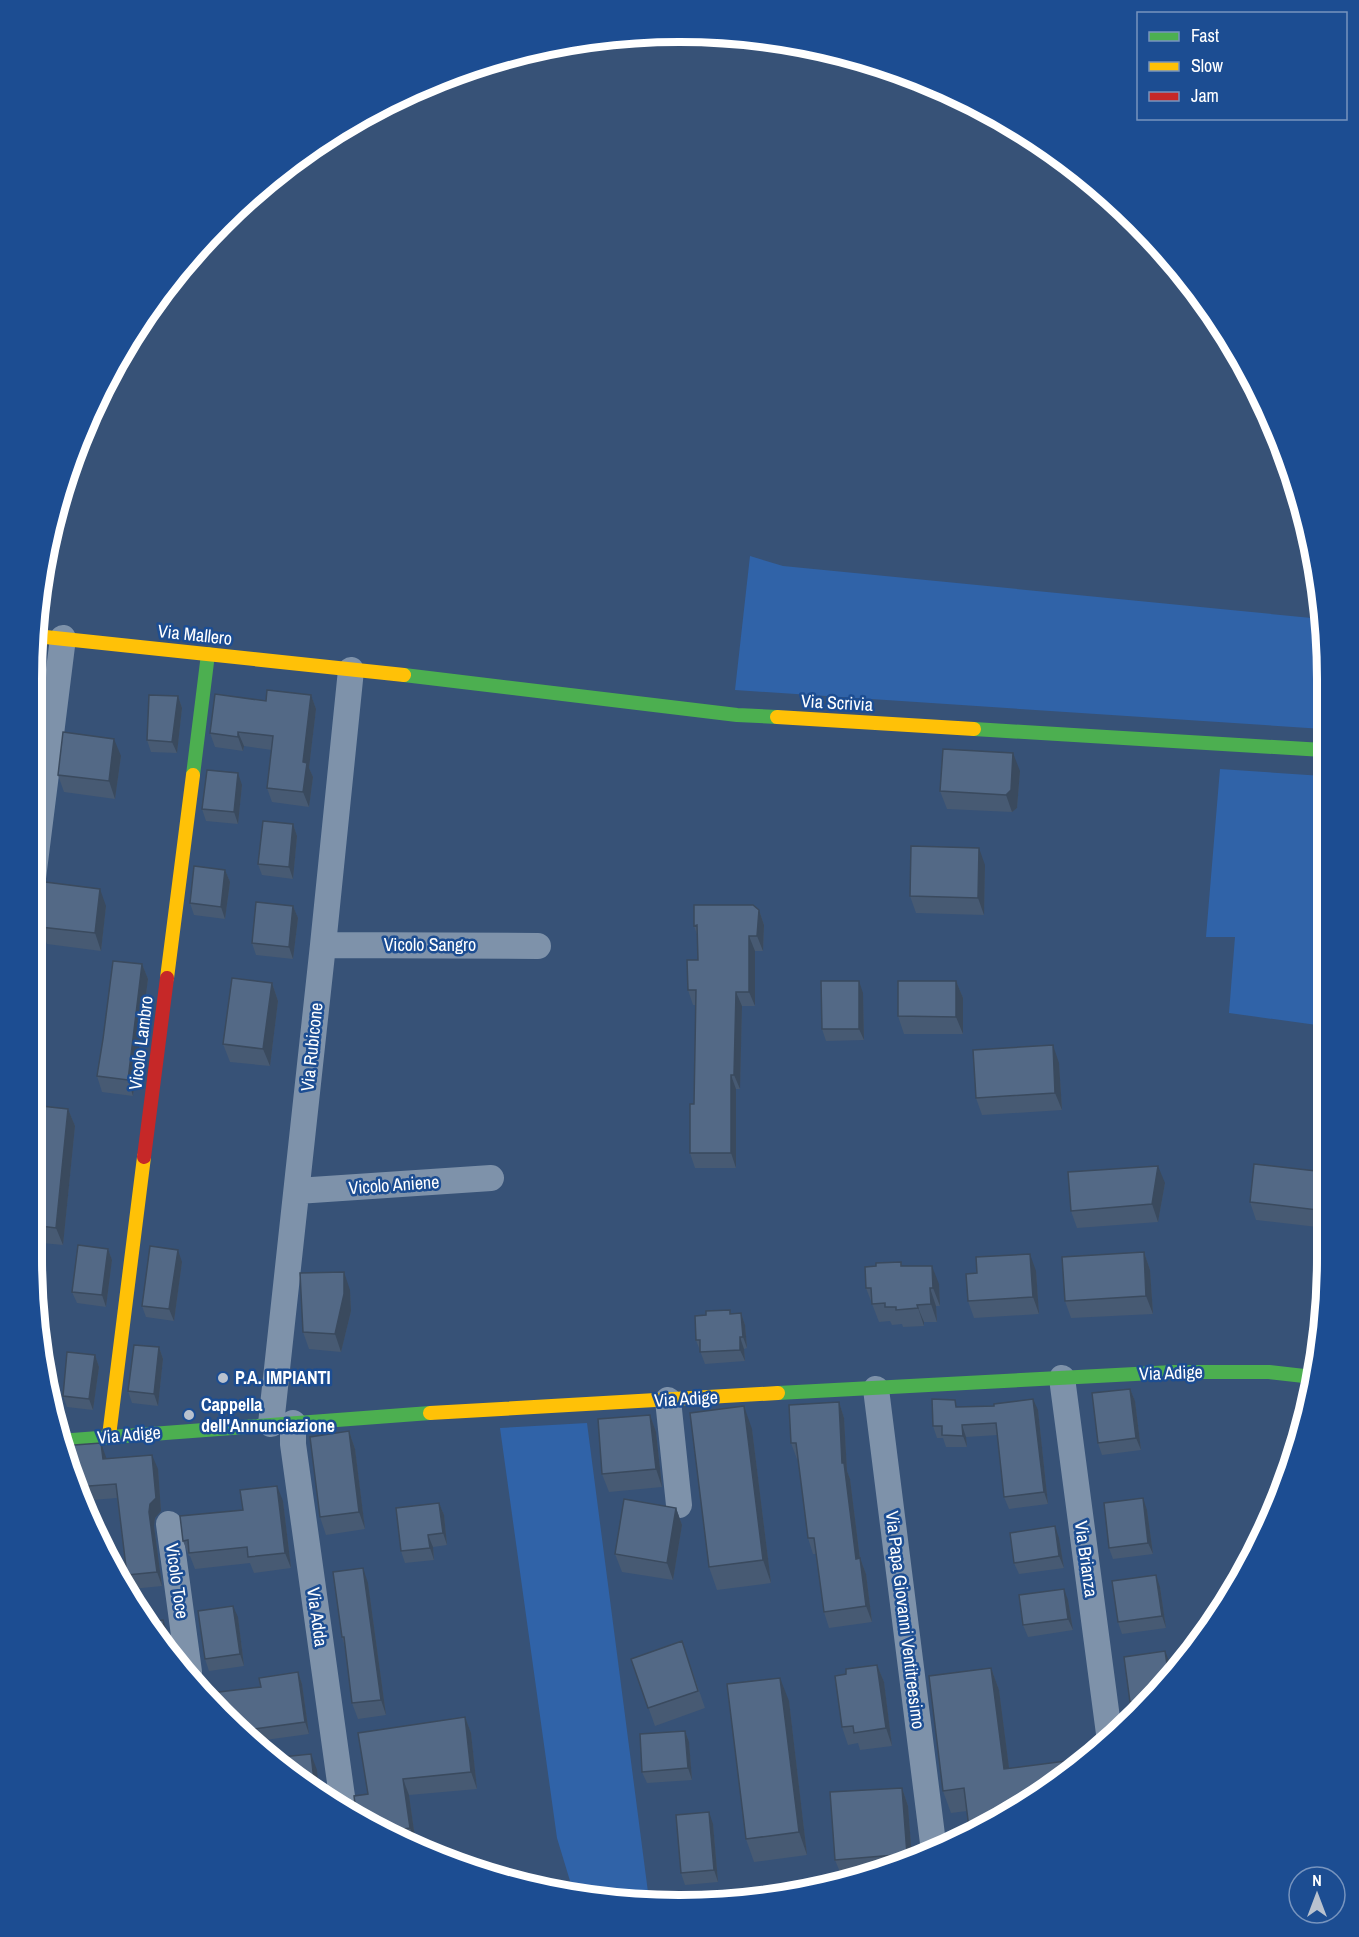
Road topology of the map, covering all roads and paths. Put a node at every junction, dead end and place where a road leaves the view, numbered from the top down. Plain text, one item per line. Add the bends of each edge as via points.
1 (43, 637) edge
2 (63, 638) junction
3 (208, 654) junction
4 (351, 670) junction
5 (1317, 750) edge
6 (42, 806) edge
7 (323, 945) junction
8 (538, 946) dead end
9 (491, 1178) dead end
10 (297, 1191) junction
11 (1306, 1376) edge
12 (1062, 1378) junction
13 (876, 1389) junction
14 (668, 1400) junction
15 (282, 1423) junction
16 (109, 1436) junction
17 (69, 1440) edge
18 (679, 1505) dead end
19 (169, 1524) dead end
20 (188, 1663) edge
21 (1108, 1729) edge
22 (342, 1799) edge
23 (933, 1842) edge

1 - 2 street, Via Mallero
2 - 3 street, Via Mallero
2 - 6 street
3 - 4 street, Via Mallero
3 - 16 street, Vicolo Lambro
4 - 5 street, Via Scrivia via 737,715
4 - 7 street, Via Rubicone
7 - 8 street, Vicolo Sangro
7 - 10 street, Via Rubicone
9 - 10 street, Vicolo Aniene
10 - 15 street, Via Rubicone
11 - 12 street, Via Adige via 1220,1371
12 - 13 street, Via Adige
12 - 21 street, Via Brianza
13 - 14 street, Via Adige
13 - 23 street, Via Papa Giovanni Ventitreesimo
14 - 15 street, Via Adige
14 - 18 street
15 - 16 street, Via Adige
15 - 22 street, Via Adda via 293,1444
16 - 17 street, Via Adige
19 - 20 street, Vicolo Toce

